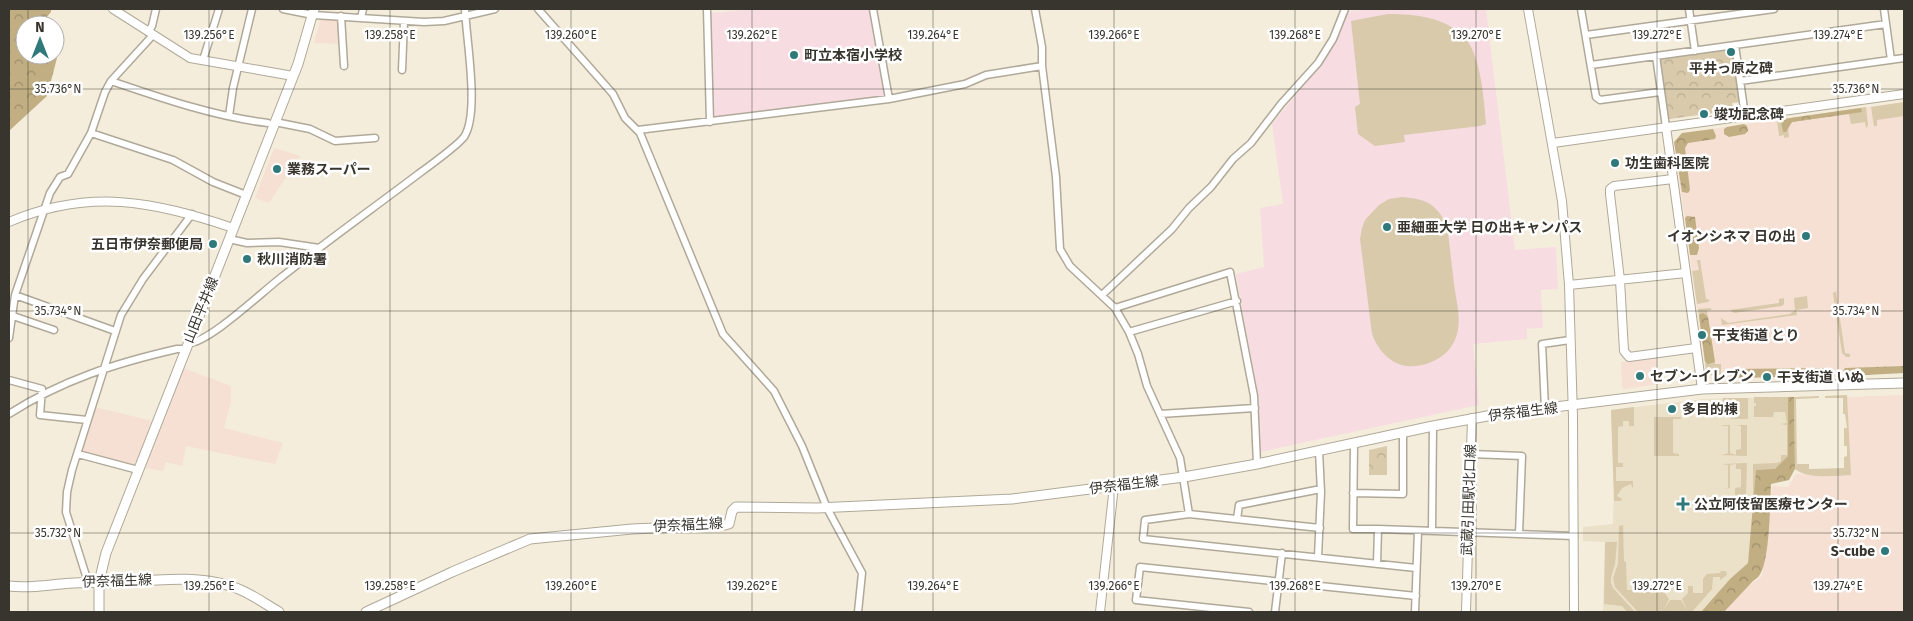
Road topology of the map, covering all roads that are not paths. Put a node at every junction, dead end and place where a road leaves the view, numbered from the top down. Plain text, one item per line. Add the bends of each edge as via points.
1 (113, 9) edge
2 (156, 9) edge
3 (219, 9) edge
4 (252, 9) edge
5 (283, 9) edge
6 (363, 9) edge
7 (465, 9) edge
8 (495, 9) edge
9 (538, 9) edge
10 (708, 9) edge
11 (873, 9) edge
12 (1035, 9) edge
13 (1346, 9) edge
14 (1528, 9) edge
15 (1581, 9) edge
16 (1689, 9) edge
17 (1774, 9) edge
18 (1884, 9) edge
19 (314, 12) edge
20 (342, 16) junction
21 (466, 17) junction
22 (362, 18) junction
23 (1691, 20) junction
24 (404, 21) junction
25 (1886, 24) junction
26 (151, 33) junction
27 (1586, 35) junction
28 (1735, 45) junction
29 (1695, 51) junction
30 (1656, 56) junction
31 (1904, 58) edge
32 (203, 60) junction
33 (1891, 60) junction
34 (1591, 65) junction
35 (238, 66) junction
36 (344, 66) dead end
37 (1042, 66) junction
38 (402, 70) dead end
39 (293, 76) junction
40 (112, 81) junction
41 (1740, 81) junction
42 (1660, 92) junction
43 (1904, 94) edge
44 (889, 98) junction
45 (229, 116) junction
46 (1745, 116) junction
47 (272, 122) junction
48 (710, 122) junction
49 (1666, 127) junction
50 (638, 130) junction
51 (91, 133) junction
52 (375, 138) dead end
53 (1553, 143) junction
54 (1673, 179) junction
55 (246, 195) junction
56 (44, 209) junction
57 (192, 214) junction
58 (9, 222) edge
59 (233, 228) junction
60 (229, 239) junction
61 (319, 248) junction
62 (1686, 273) junction
63 (1620, 280) junction
64 (1569, 285) junction
65 (1102, 294) junction
66 (14, 295) junction
67 (1237, 301) junction
68 (1115, 308) junction
69 (12, 316) junction
70 (54, 330) dead end
71 (115, 331) junction
72 (1129, 332) junction
73 (9, 338) edge
74 (1570, 340) junction
75 (187, 346) junction
76 (1696, 348) junction
77 (104, 368) junction
78 (9, 380) edge
79 (1904, 383) edge
80 (1702, 389) junction
81 (42, 394) junction
82 (1572, 406) junction
83 (1255, 408) junction
84 (1545, 409) junction
85 (9, 414) edge
86 (1160, 414) junction
87 (1472, 418) junction
88 (87, 420) junction
89 (1433, 426) junction
90 (1403, 433) junction
91 (1354, 444) junction
92 (1319, 451) junction
93 (78, 454) junction
94 (1471, 454) junction
95 (1258, 464) junction
96 (138, 470) junction
97 (1184, 477) junction
98 (1114, 486) junction
99 (1321, 489) junction
100 (1354, 493) junction
101 (827, 508) junction
102 (1189, 514) junction
103 (1238, 520) junction
104 (1320, 528) junction
105 (1378, 530) junction
106 (1418, 531) junction
107 (1432, 531) junction
108 (1468, 532) junction
109 (1519, 534) junction
110 (1574, 536) junction
111 (1282, 553) junction
112 (1318, 557) junction
113 (1377, 564) junction
114 (1416, 568) junction
115 (88, 582) junction
116 (99, 582) junction
117 (1279, 582) junction
118 (9, 586) edge
119 (1416, 596) junction
120 (99, 612) edge
121 (279, 612) edge
122 (366, 612) edge
123 (858, 612) edge
124 (1100, 612) edge
125 (1249, 612) edge
126 (1275, 612) edge
127 (1415, 612) edge
128 (1466, 612) edge
129 (1574, 612) edge

1 - 26 street
2 - 26 street
3 - 32 street
4 - 35 street
5 - 19 street
6 - 22 street
7 - 21 street
8 - 21 street
9 - 50 street via 614,94 626,118
10 - 48 street
11 - 44 street
12 - 37 street
13 - 65 street via 1318,63 1252,143 1233,159 1172,229
14 - 53 street
15 - 27 street
16 - 23 street
17 - 23 street
18 - 25 street
19 - 20 street
19 - 39 main road, 山田平井線
20 - 22 street
20 - 36 street
21 - 24 street via 444,21
21 - 61 street via 471,104 464,137
22 - 24 street
23 - 27 street
23 - 29 street
24 - 38 street
25 - 28 street
25 - 33 street
26 - 32 street via 182,54
26 - 40 street
27 - 34 street
28 - 29 street
28 - 41 street
29 - 30 street
30 - 34 street
30 - 42 street
31 - 33 street
32 - 35 street
33 - 41 street
34 - 42 street via 1596,97 1600,100
35 - 39 street
35 - 45 street
37 - 44 street via 986,75 965,84
37 - 65 street via 1056,177 1060,249 1070,266
39 - 47 main road, 山田平井線
40 - 45 street
40 - 51 street
41 - 46 street
42 - 49 street
43 - 46 street
44 - 48 street
45 - 47 street
46 - 49 street
47 - 52 street via 310,129 335,141
47 - 55 main road, 山田平井線
48 - 50 street
49 - 53 street
49 - 54 street
50 - 101 street via 723,334 774,391 802,446
51 - 55 street via 172,160
51 - 56 street via 68,174 55,184
53 - 64 street
54 - 62 street
54 - 63 street via 1610,189
55 - 59 main road, 山田平井線
56 - 57 street via 113,201 150,204
56 - 58 street
56 - 66 street
57 - 59 street
57 - 71 street via 143,279
59 - 60 main road, 山田平井線
60 - 61 street
60 - 75 main road, 山田平井線
61 - 75 street via 219,327
62 - 63 street
62 - 76 street
63 - 64 street
63 - 76 street via 1626,355
64 - 74 street
65 - 68 street
66 - 69 street
66 - 71 street
67 - 68 street via 1230,272
67 - 72 street
67 - 83 street
68 - 72 street
69 - 70 street
69 - 73 street
71 - 77 street
72 - 86 street
74 - 82 street
74 - 84 street via 1542,344
75 - 77 street
75 - 96 main road, 山田平井線
76 - 80 street
77 - 81 street
77 - 88 street
78 - 81 street via 42,389
79 - 80 main road, 伊奈福生線
80 - 82 main road, 伊奈福生線
81 - 85 street
81 - 88 street via 40,415
82 - 84 main road, 伊奈福生線
82 - 110 street
83 - 86 street
83 - 95 street
84 - 87 main road, 伊奈福生線
86 - 97 street via 1180,458
87 - 89 main road, 伊奈福生線
87 - 94 street, 武蔵引田駅北口線
88 - 93 street
89 - 90 main road, 伊奈福生線
89 - 107 street
90 - 91 main road, 伊奈福生線
90 - 100 street via 1402,494
91 - 92 main road, 伊奈福生線
91 - 100 street
92 - 95 main road, 伊奈福生線
92 - 99 street
93 - 96 street
93 - 115 street via 67,492 66,512
94 - 108 street, 武蔵引田駅北口線
94 - 109 street via 1522,456
95 - 97 main road, 伊奈福生線
96 - 116 main road, 山田平井線 via 106,553
97 - 98 main road, 伊奈福生線
97 - 102 street
98 - 101 main road, 伊奈福生線 via 1012,499
98 - 124 street
99 - 103 street via 1239,505
99 - 104 street
100 - 105 street via 1353,529
101 - 122 main road, 伊奈福生線 via 736,507 730,522 725,525 632,529 530,539
101 - 123 street via 862,573
102 - 103 street
102 - 111 street via 1145,520 1143,539
103 - 104 street
104 - 112 street
105 - 106 street
105 - 113 street
106 - 107 street
106 - 114 street
107 - 108 street
108 - 109 street
108 - 128 street, 武蔵引田駅北口線
109 - 110 street
110 - 129 street
111 - 112 street
111 - 117 street
112 - 113 street
113 - 114 street
114 - 119 street
115 - 116 main road, 伊奈福生線
115 - 118 main road, 伊奈福生線 via 37,588
116 - 120 main road, 山田平井線
116 - 121 main road, 伊奈福生線 via 186,580 223,584 241,590
117 - 119 street
117 - 125 street via 1140,567 1136,600
117 - 126 street
119 - 127 street

